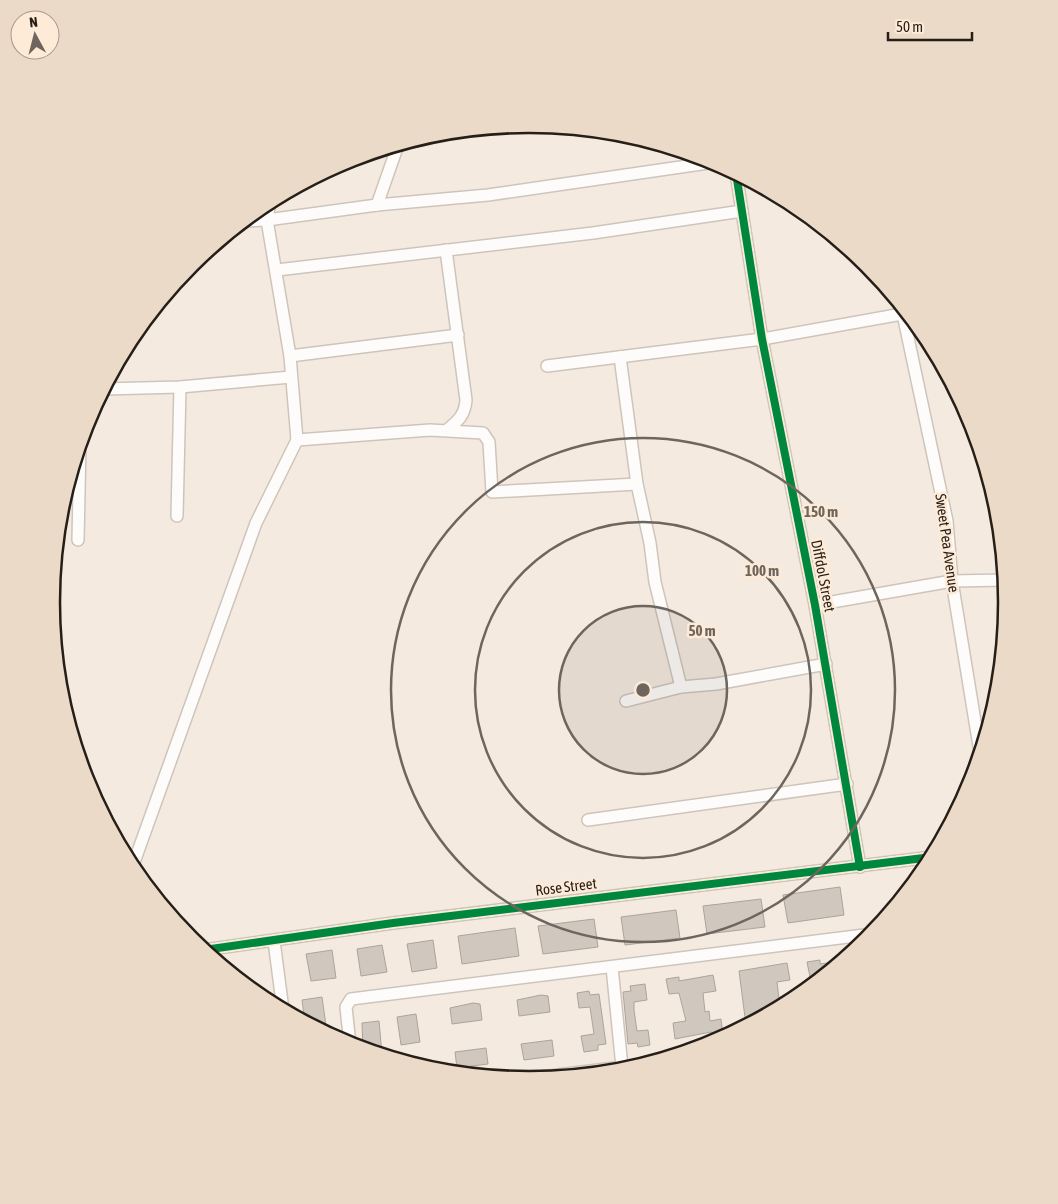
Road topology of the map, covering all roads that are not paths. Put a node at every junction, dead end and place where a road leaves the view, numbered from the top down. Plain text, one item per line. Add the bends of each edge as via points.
1 (395, 153) edge
2 (697, 165) edge
3 (737, 182) edge
4 (377, 205) junction
5 (742, 210) junction
6 (269, 211) edge
7 (256, 220) edge
8 (268, 220) junction
9 (446, 250) junction
10 (277, 270) junction
11 (897, 311) edge
12 (903, 319) edge
13 (458, 335) junction
14 (762, 339) junction
15 (290, 356) junction
16 (620, 357) junction
17 (547, 366) dead end
18 (291, 377) junction
19 (180, 387) junction
20 (111, 389) edge
21 (447, 430) junction
22 (297, 440) junction
23 (79, 469) edge
24 (637, 484) junction
25 (177, 516) dead end
26 (78, 540) dead end
27 (997, 580) edge
28 (952, 581) junction
29 (815, 605) junction
30 (826, 664) junction
31 (682, 687) junction
32 (626, 701) dead end
33 (978, 738) edge
34 (846, 784) junction
35 (588, 820) dead end
36 (136, 858) edge
37 (922, 858) edge
38 (860, 867) junction
39 (859, 936) edge
40 (274, 940) junction
41 (213, 949) edge
42 (612, 967) junction
43 (282, 1000) edge
44 (349, 1035) edge
45 (621, 1062) edge

1 - 4 street
2 - 4 street via 488,195
3 - 5 street, Diffdol Street
4 - 8 street
5 - 9 street via 593,233
5 - 14 street, Diffdol Street
6 - 8 street
7 - 8 street
8 - 10 street
9 - 10 street
9 - 13 street
10 - 15 street
11 - 14 street
12 - 28 street, Sweet Pea Avenue via 946,521
13 - 15 street
13 - 21 street via 465,411
14 - 16 street
14 - 29 street, Diffdol Street
15 - 18 street
16 - 17 street
16 - 24 street
18 - 19 street
18 - 22 street
19 - 20 street
19 - 25 street
21 - 22 street
21 - 24 street via 483,433 489,442 492,492
22 - 36 street via 256,523
23 - 26 street
24 - 31 street via 655,582
27 - 28 street
28 - 29 street
28 - 33 street, Sweet Pea Avenue
29 - 30 street, Diffdol Street
30 - 31 street
30 - 34 street, Diffdol Street
31 - 32 street
34 - 35 street
34 - 38 street, Diffdol Street
37 - 38 street, Rose Street
38 - 40 street, Rose Street via 674,887
39 - 42 street
40 - 41 street, Rose Street
40 - 43 street
42 - 44 street via 351,999 346,1007
42 - 45 street

